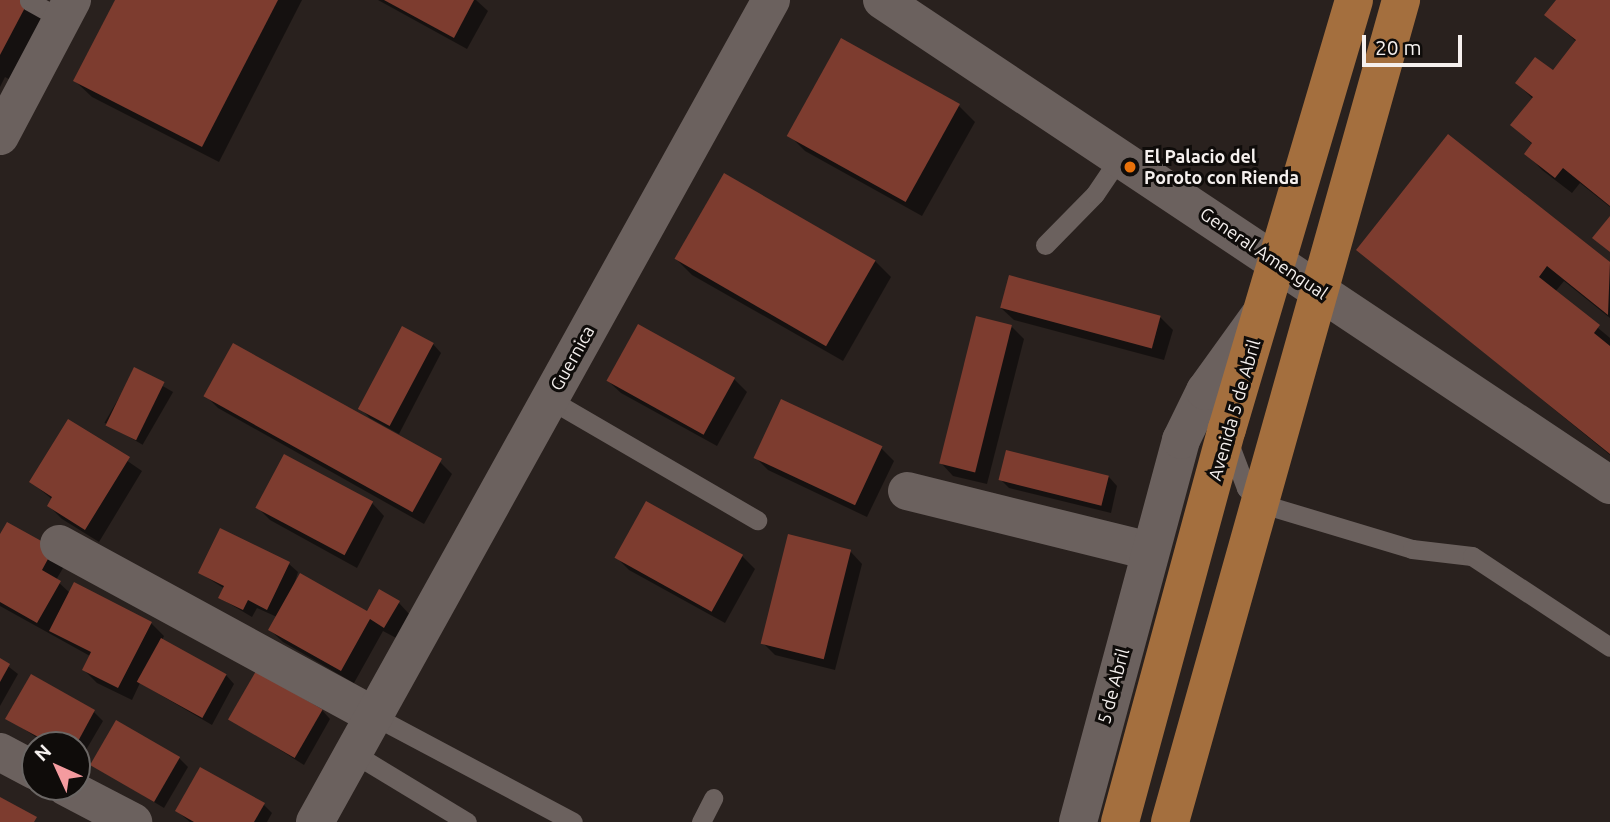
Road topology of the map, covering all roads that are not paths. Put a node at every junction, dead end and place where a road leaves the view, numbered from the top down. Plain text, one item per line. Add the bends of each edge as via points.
1 (771, 0) edge
2 (882, 0) edge
3 (1354, 0) edge
4 (1401, 0) edge
5 (29, 1) edge
6 (67, 10) edge
7 (0, 136) edge
8 (1120, 158) junction
9 (1045, 245) dead end
10 (1276, 260) junction
11 (1318, 288) junction
12 (1262, 312) junction
13 (550, 399) junction
14 (1227, 429) junction
15 (1610, 485) edge
16 (907, 491) dead end
17 (1259, 503) junction
18 (757, 520) dead end
19 (59, 544) dead end
20 (1149, 551) junction
21 (1610, 647) edge
22 (374, 716) junction
23 (0, 752) edge
24 (354, 753) junction
25 (21, 763) edge
26 (713, 798) dead end
27 (91, 800) edge
28 (133, 822) edge
29 (315, 822) edge
30 (467, 822) edge
31 (573, 822) edge
32 (701, 822) edge
33 (1077, 822) edge
34 (1120, 822) edge
35 (1170, 822) edge

1 - 13 street, Guernica
2 - 8 street, General Amengual
3 - 10 main road, Avenida 5 de Abril
4 - 11 main road
5 - 6 lane
6 - 7 street
8 - 9 lane via 1095,194
8 - 10 street, General Amengual
10 - 11 street, General Amengual
10 - 12 main road, Avenida 5 de Abril
11 - 15 street, General Amengual
11 - 17 main road
12 - 14 main road, Avenida 5 de Abril
12 - 20 street, 5 de Abril via 1189,421
13 - 18 lane
13 - 22 street, Guernica
14 - 17 lane via 1231,455 1246,488
14 - 34 main road, Avenida 5 de Abril
16 - 20 street
17 - 21 lane via 1412,549 1472,556
17 - 35 main road
19 - 22 street
20 - 33 street, 5 de Abril
22 - 24 street, Guernica
22 - 31 lane
23 - 25 street
24 - 29 street, Guernica
24 - 30 lane
26 - 32 lane
27 - 28 street

